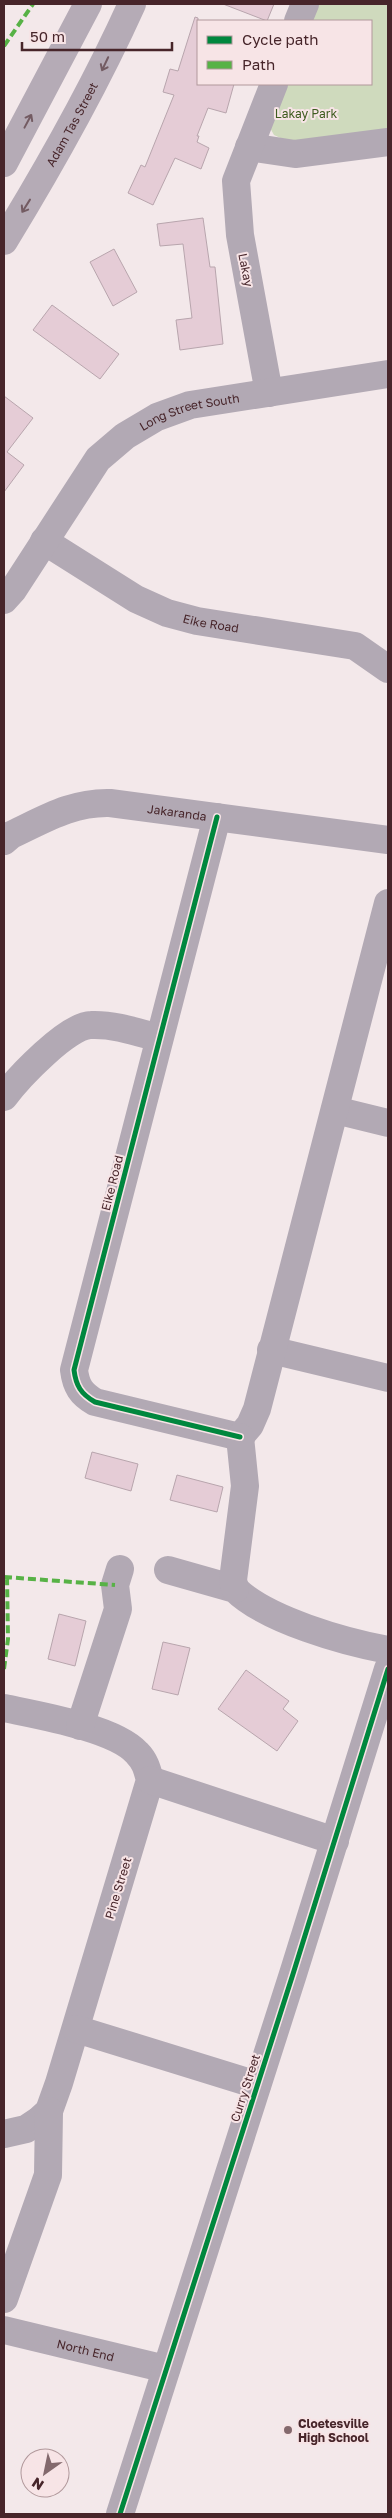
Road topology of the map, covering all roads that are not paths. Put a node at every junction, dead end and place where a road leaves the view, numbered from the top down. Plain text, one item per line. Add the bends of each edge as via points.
1 (88, 4) edge
2 (132, 4) edge
3 (305, 4) edge
4 (298, 20) edge
5 (274, 85) edge
6 (388, 142) edge
7 (249, 147) junction
8 (4, 163) edge
9 (4, 241) edge
10 (388, 374) edge
11 (270, 393) junction
12 (44, 541) junction
13 (4, 600) edge
14 (388, 668) edge
15 (217, 817) junction
16 (6, 833) edge
17 (388, 840) edge
18 (388, 903) edge
19 (159, 1038) junction
20 (4, 1097) edge
21 (336, 1110) junction
22 (388, 1123) edge
23 (271, 1350) junction
24 (388, 1378) edge
25 (240, 1437) junction
26 (120, 1569) dead end
27 (168, 1570) dead end
28 (235, 1589) junction
29 (388, 1650) edge
30 (388, 1668) edge
31 (4, 1708) edge
32 (80, 1726) junction
33 (150, 1780) junction
34 (335, 1842) junction
35 (76, 2029) junction
36 (257, 2085) junction
37 (49, 2111) junction
38 (4, 2134) edge
39 (4, 2299) edge
40 (4, 2330) edge
41 (166, 2369) junction
42 (120, 2514) edge

8 -> 1 main road
2 -> 9 main road, Adam Tas Street via 100,74 42,180
3 - 4 street
5 - 7 street, Lakay
6 - 7 street via 295,154
7 - 11 street, Lakay via 236,181 240,235
10 - 11 street, Long Street South
11 - 12 street, Long Street South via 190,405 156,417 125,436 98,459
12 - 13 street, Long Street South
12 - 14 street, Eike Road via 136,598 167,613 197,621 355,646
15 - 16 street, Jakaranda via 89,802
15 - 17 street, Jakaranda
15 - 19 street, Eike Road
18 - 21 street
19 - 20 street via 89,1024 63,1039 34,1063
19 - 25 street, Eike Road via 74,1370 75,1382 87,1397 106,1406
21 - 22 street
21 - 23 street
23 - 24 street
23 - 25 street via 257,1409
25 - 28 street via 245,1486 233,1580
26 - 32 street via 115,1586 118,1610
27 - 28 street
28 - 29 street via 266,1609 322,1634
30 - 34 street, Curry Street
31 - 32 street
32 - 33 street via 122,1742 136,1751 146,1765
33 - 34 street
33 - 35 street, Pine Street
34 - 36 street, Curry Street
35 - 36 street
35 - 37 street, Pine Street
36 - 41 street, Curry Street
37 - 38 street via 26,2129
37 - 39 street, Pine Street via 48,2175
40 - 41 street, North End
41 - 42 street, Curry Street

